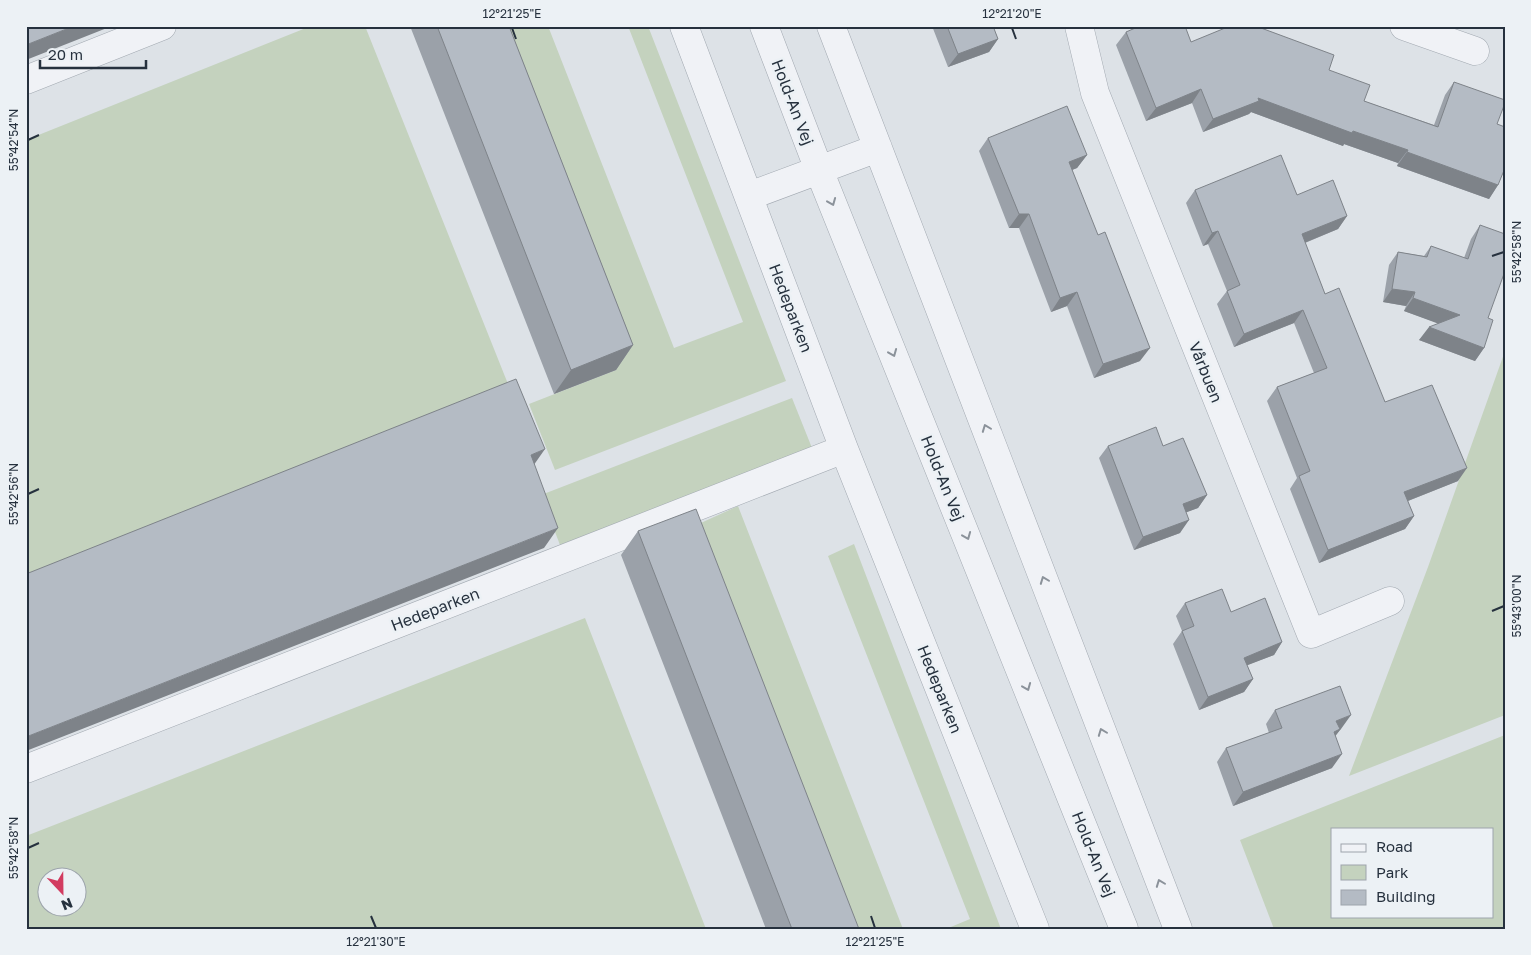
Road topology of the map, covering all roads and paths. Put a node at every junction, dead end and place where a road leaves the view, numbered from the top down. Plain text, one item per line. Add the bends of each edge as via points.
1 (162, 26) edge
2 (684, 26) edge
3 (764, 26) edge
4 (831, 26) edge
5 (1079, 26) edge
6 (1404, 26) edge
7 (1475, 51) dead end
8 (26, 80) edge
9 (878, 148) junction
10 (819, 170) junction
11 (749, 196) junction
12 (844, 448) junction
13 (1390, 601) dead end
14 (26, 769) edge
15 (1035, 929) edge
16 (1124, 929) edge
17 (1178, 929) edge

1 - 8 street
2 - 11 street, Hedeparken
3 - 10 street, Hold-An Vej
4 - 9 street
5 - 13 street, Vårbuen via 1095,93 1311,634
6 - 7 street
9 - 10 street
17 -> 9 street
10 - 11 street
10 -> 16 street, Hold-An Vej
11 - 12 street, Hedeparken
12 - 14 street, Hedeparken
12 - 15 street, Hedeparken

